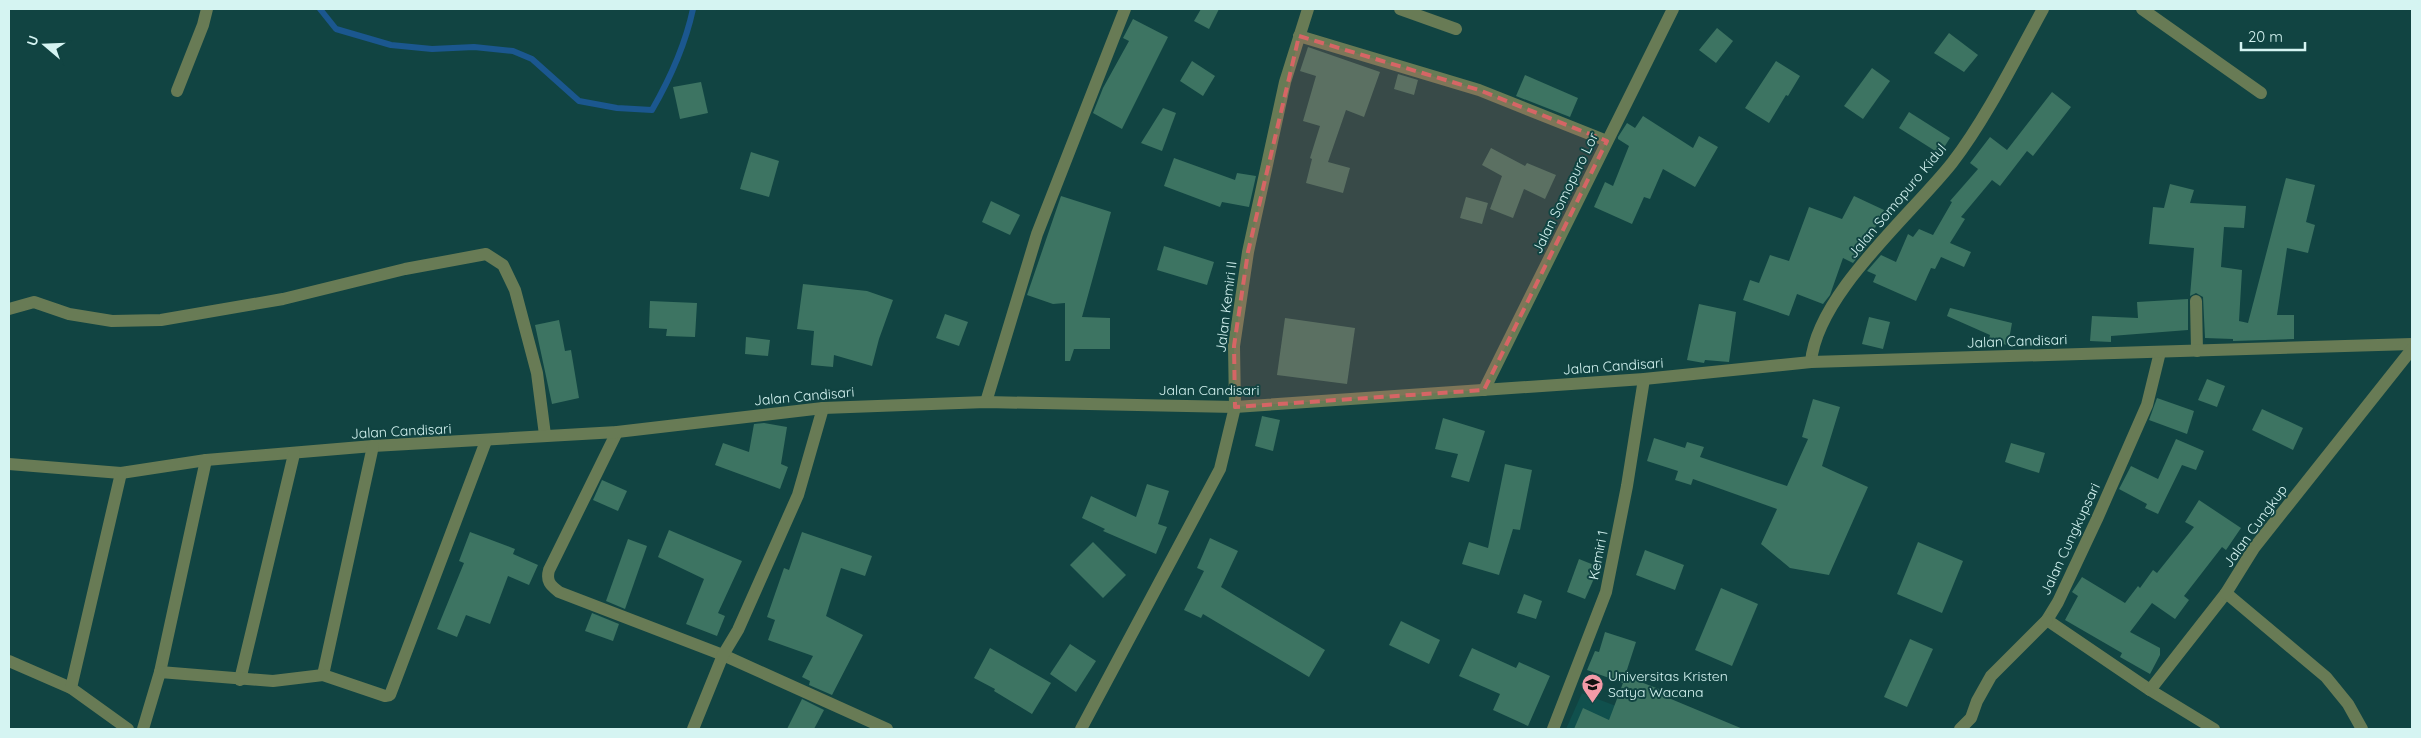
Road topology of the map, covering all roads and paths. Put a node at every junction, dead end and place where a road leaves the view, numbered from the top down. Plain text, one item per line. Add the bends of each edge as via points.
1 (207, 9) edge
2 (1125, 9) edge
3 (1308, 9) edge
4 (1400, 9) edge
5 (1673, 9) edge
6 (2043, 9) edge
7 (2142, 9) edge
8 (1456, 30) dead end
9 (1299, 36) junction
10 (177, 90) dead end
11 (2261, 93) dead end
12 (1607, 141) junction
13 (2196, 301) dead end
14 (9, 309) edge
15 (2412, 344) edge
16 (2412, 349) edge
17 (2197, 351) junction
18 (2160, 352) junction
19 (1811, 362) junction
20 (1644, 380) junction
21 (1484, 390) junction
22 (986, 402) junction
23 (1235, 407) junction
24 (823, 408) junction
25 (617, 432) junction
26 (545, 435) junction
27 (486, 441) junction
28 (373, 446) junction
29 (294, 454) junction
30 (206, 460) junction
31 (9, 464) edge
32 (121, 473) junction
33 (2226, 593) junction
34 (2046, 620) junction
35 (723, 655) junction
36 (9, 661) edge
37 (160, 672) junction
38 (323, 675) junction
39 (240, 680) junction
40 (71, 688) junction
41 (2150, 690) junction
42 (128, 729) edge
43 (143, 729) edge
44 (693, 729) edge
45 (888, 729) edge
46 (1081, 729) edge
47 (1553, 729) edge
48 (1960, 729) edge
49 (2214, 729) edge
50 (2362, 729) edge

1 - 10 street
2 - 22 street via 1037,234
3 - 9 street, Jalan Kemiri II
4 - 8 street
5 - 12 street, Jalan Somopuro Lor
6 - 19 street, Jalan Somopuro Kidul via 1977,125 1952,162 1860,268 1827,315 1812,346
7 - 11 street
9 - 12 street via 1479,90
9 - 23 street, Jalan Kemiri II via 1285,82 1248,252 1234,346
12 - 21 street, Jalan Somopuro Lor
13 - 17 street
14 - 26 street via 34,302 69,314 112,321 161,320 283,299 486,254 503,265 514,290 537,373
15 - 17 street, Jalan Candisari
16 - 33 street, Jalan Cungkup via 2254,548
17 - 18 street, Jalan Candisari
18 - 19 street, Jalan Candisari
18 - 34 street, Jalan Cungkupsari via 2146,405 2097,519 2058,602
19 - 20 street, Jalan Candisari
20 - 21 street, Jalan Candisari
20 - 47 street, Kemiri 1 via 1606,592
21 - 23 street, Jalan Candisari
22 - 23 street, Jalan Candisari
22 - 24 street, Jalan Candisari
23 - 46 street, Jalan Kemiri II via 1220,469
24 - 25 street, Jalan Candisari
24 - 35 street via 798,495 738,630
25 - 26 street, Jalan Candisari
25 - 35 street via 549,570 550,585 559,592
26 - 27 street, Jalan Candisari
27 - 28 street, Jalan Candisari
27 - 38 street via 390,695
28 - 29 street, Jalan Candisari
28 - 38 street
29 - 30 street, Jalan Candisari
29 - 39 street
30 - 32 street, Jalan Candisari
30 - 37 street
31 - 32 street, Jalan Candisari
32 - 40 street
33 - 41 street
33 - 50 street via 2326,677 2348,704
34 - 41 street
34 - 48 street, Jalan Cungkupsari via 1991,676 1971,718
35 - 44 street
35 - 45 street
36 - 40 street
37 - 39 street
37 - 43 street
38 - 39 street via 273,681
40 - 42 street
41 - 49 street

